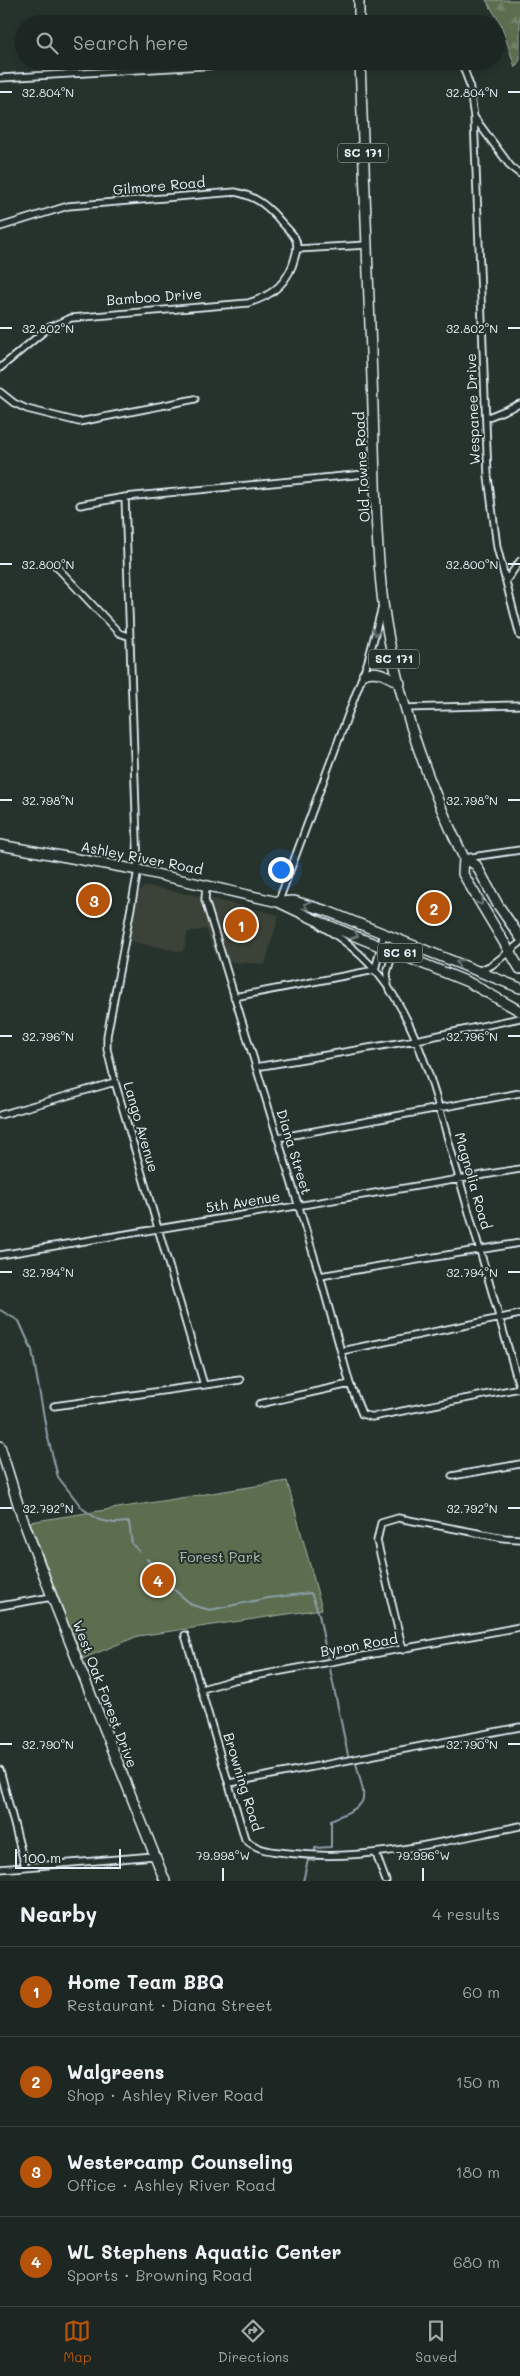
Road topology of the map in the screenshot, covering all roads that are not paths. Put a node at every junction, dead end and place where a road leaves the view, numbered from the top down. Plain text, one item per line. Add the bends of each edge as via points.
1 (359, 0) edge
2 (359, 15) edge
3 (136, 70) edge
4 (360, 70) edge
5 (464, 70) edge
6 (0, 78) edge
7 (474, 117) junction
8 (520, 174) edge
9 (0, 228) edge
10 (366, 245) junction
11 (297, 249) junction
12 (0, 368) edge
13 (0, 392) edge
14 (195, 399) dead end
15 (520, 404) edge
16 (486, 418) junction
17 (375, 473) junction
18 (125, 497) junction
19 (80, 505) dead end
20 (520, 560) edge
21 (54, 564) dead end
22 (506, 581) junction
23 (383, 603) junction
24 (128, 636) junction
25 (520, 636) edge
26 (392, 652) junction
27 (368, 660) junction
28 (364, 674) junction
29 (400, 683) junction
30 (520, 705) edge
31 (405, 708) junction
32 (0, 845) edge
33 (520, 850) edge
34 (464, 858) junction
35 (138, 870) junction
36 (206, 885) junction
37 (278, 902) junction
38 (384, 933) junction
39 (520, 936) edge
40 (397, 938) junction
41 (520, 943) edge
42 (381, 945) junction
43 (393, 950) junction
44 (509, 950) junction
45 (520, 969) edge
46 (375, 970) junction
47 (477, 971) junction
48 (388, 986) junction
49 (520, 988) edge
50 (234, 997) junction
51 (520, 1011) edge
52 (520, 1018) edge
53 (416, 1040) junction
54 (256, 1067) junction
55 (115, 1082) junction
56 (520, 1093) edge
57 (439, 1108) junction
58 (0, 1115) edge
59 (277, 1138) junction
60 (520, 1169) edge
61 (459, 1180) junction
62 (298, 1207) junction
63 (158, 1228) junction
64 (520, 1244) edge
65 (480, 1251) junction
66 (0, 1255) edge
67 (320, 1276) junction
68 (520, 1314) edge
69 (501, 1318) junction
70 (341, 1351) junction
71 (240, 1380) dead end
72 (350, 1384) junction
73 (204, 1385) junction
74 (520, 1388) edge
75 (259, 1404) dead end
76 (54, 1406) dead end
77 (0, 1448) edge
78 (520, 1464) edge
79 (452, 1476) dead end
80 (520, 1539) edge
81 (52, 1597) junction
82 (0, 1606) edge
83 (520, 1627) edge
84 (185, 1635) dead end
85 (403, 1650) junction
86 (202, 1689) junction
87 (520, 1727) edge
88 (0, 1770) edge
89 (230, 1783) junction
90 (520, 1826) edge
91 (376, 1854) junction
92 (154, 1856) junction
93 (25, 1866) junction
94 (0, 1869) edge
95 (165, 1881) edge
96 (386, 1881) edge

1 - 2 main road
3 - 6 street
4 - 10 main road, Old Towne Road / SC 171
5 - 7 street, Wespanee Drive
7 - 8 street via 511,167
7 - 16 street, Wespanee Drive
9 - 11 street, Gilmore Road via 68,206 235,192 264,203 295,238
10 - 11 street
10 - 17 main road, Old Towne Road / SC 171
11 - 12 street, Bamboo Drive via 286,279 262,299 248,303 71,318 48,328
13 - 14 street via 27,410 79,422
15 - 16 street
16 - 22 street, Wespanee Drive via 488,476 497,547
17 - 18 street
17 - 23 main road, Old Towne Road / SC 171
18 - 19 street
18 - 24 street, Lango Avenue
20 - 22 street
21 - 24 street via 119,632
22 - 25 street, Wespanee Drive
23 - 26 main road, Old Towne Road / SC 171
23 -> 27 street
24 - 35 street, Lango Avenue
26 - 27 street
26 - 29 main road, Old Towne Road / SC 171
27 - 28 street
28 - 29 main road via 382,673
28 - 37 street
29 - 31 main road, Old Towne Road / SC 171
30 - 31 street
31 - 34 main road, Old Towne Road / SC 171 via 436,799
32 - 35 main road, Ashley River Road / SC 61
33 - 34 street
34 - 39 main road, SC 171 via 476,865
34 -> 44 main road, SC 171 via 463,874
35 - 36 main road, Ashley River Road / SC 61
35 - 55 street, Lango Avenue via 107,1036
36 - 37 main road, Ashley River Road / SC 61
36 - 50 street, Diana Street via 205,900
38 -> 37 main road, Ashley River Road / SC 61 via 294,901
37 -> 42 main road, Ashley River Road / SC 61
37 - 46 street, Magnolia Road via 331,932
38 - 40 main road, Ashley River Road / SC 61
38 - 42 street
40 - 43 street
47 -> 40 main road, Ashley River Road / SC 61
41 - 44 street
42 - 43 main road, Ashley River Road / SC 61
42 - 46 street
43 - 48 street via 387,973
43 - 51 main road, Ashley River Road / SC 61 via 468,982
44 - 45 main road, SC 171
44 - 47 street via 492,965
46 - 48 street, Magnolia Road
46 - 50 street
47 - 49 main road, Ashley River Road / SC 61
48 - 53 street, Magnolia Road
50 - 54 street, Diana Street
52 - 53 street
53 - 54 street
53 - 57 street, Magnolia Road
54 - 59 street, Diana Street
55 - 58 street
55 - 63 street, Lango Avenue
56 - 57 street
57 - 59 street
57 - 61 street, Magnolia Road
59 - 62 street, Diana Street
60 - 61 street, 5th Avenue
61 - 62 street, 5th Avenue
61 - 65 street, Magnolia Road
62 - 63 street, 5th Avenue
62 - 67 street, Diana Street
63 - 66 street, 5th Avenue
63 - 73 street, Lango Avenue
64 - 65 street
65 - 67 street
65 - 69 street, Magnolia Road
67 - 70 street, Diana Street
68 - 69 street
69 - 70 street
69 - 74 street, Magnolia Road
70 - 72 street, Diana Street
71 - 73 street
72 - 74 street, Diana Street via 362,1414 372,1417
72 - 75 street
73 - 76 street
77 - 81 main road, West Oak Forest Drive
78 - 79 street
80 - 85 street via 398,1518 382,1523 377,1541
81 - 82 street
81 - 92 main road, West Oak Forest Drive
83 - 85 street, Byron Road
84 - 86 street, Browning Road
85 - 86 street, Byron Road via 233,1680
86 - 89 street, Browning Road
87 - 89 street
88 - 93 street
89 - 91 street, Browning Road via 245,1839 260,1850 312,1856
90 - 91 street, Browning Road
91 - 96 street
92 - 93 street
92 - 95 main road, West Oak Forest Drive
93 - 94 street

